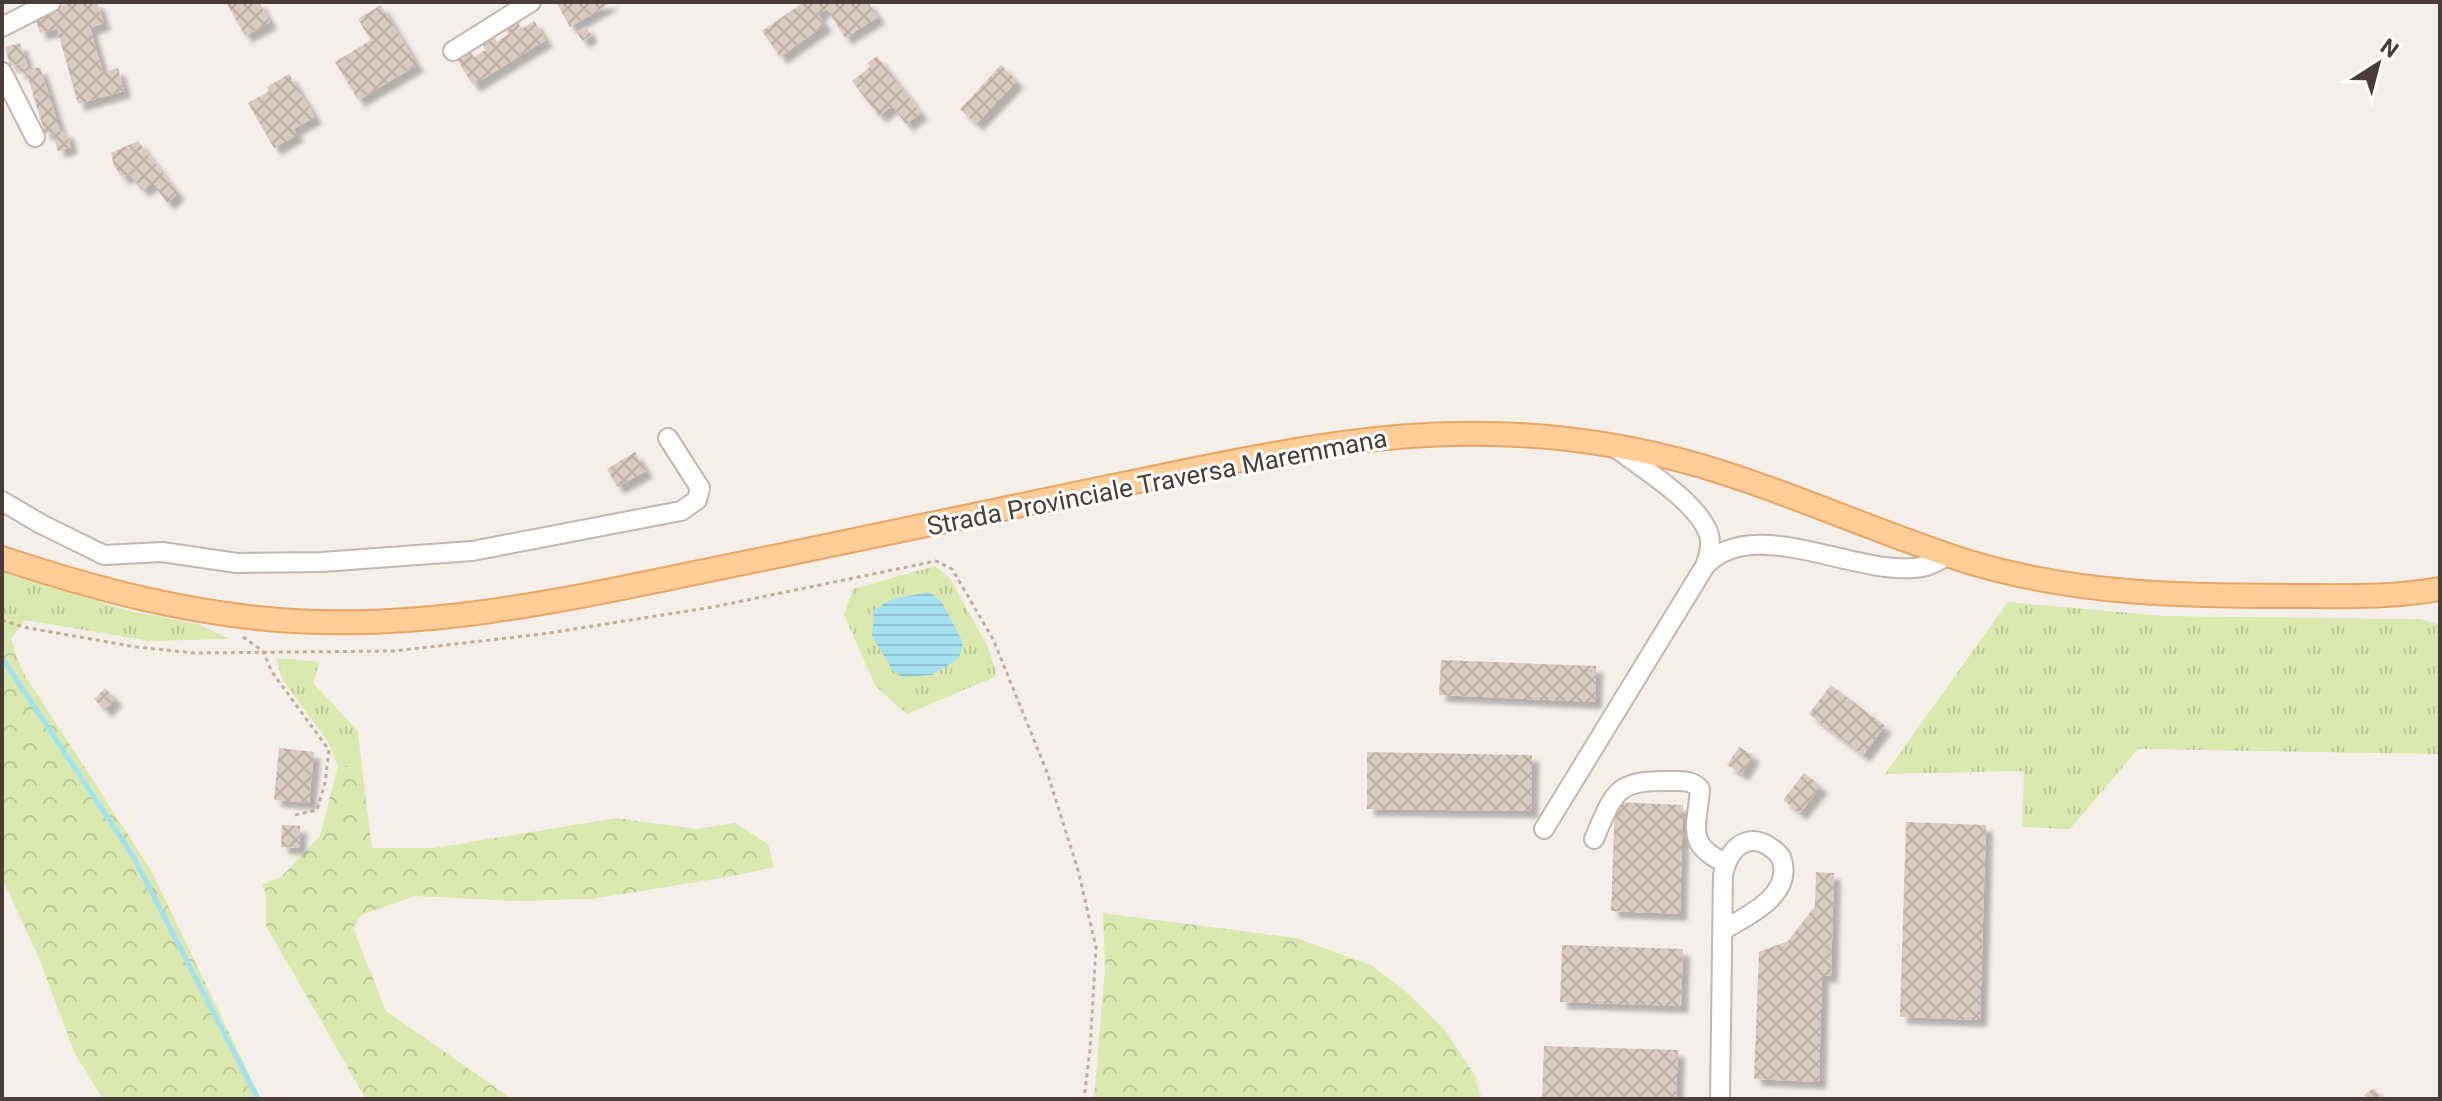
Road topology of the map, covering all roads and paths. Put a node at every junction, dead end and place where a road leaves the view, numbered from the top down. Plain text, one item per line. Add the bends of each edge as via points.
1 (51, 2) edge
2 (531, 2) edge
3 (2, 27) edge
4 (453, 51) dead end
5 (2, 72) edge
6 (35, 137) dead end
7 (668, 438) dead end
8 (1613, 446) junction
9 (2, 501) edge
10 (1948, 555) junction
11 (2, 558) edge
12 (1705, 566) junction
13 (2440, 589) edge
14 (2401, 596) junction
15 (2440, 604) edge
16 (237, 616) junction
17 (2, 620) edge
18 (263, 651) junction
19 (291, 816) dead end
20 (1544, 829) dead end
21 (1594, 839) dead end
22 (1725, 863) junction
23 (1723, 930) junction
24 (1084, 1099) edge
25 (1720, 1099) edge

1 - 3 street
2 - 4 street
5 - 6 street
7 - 9 street via 700,488 697,500 681,511 472,551 322,562 237,563 162,552 111,556
8 - 10 main road, Strada Provinciale Traversa Maremmana via 1714,470
8 - 12 street via 1699,518 1710,537
8 - 16 main road, Strada Provinciale Traversa Maremmana via 1493,434 1371,439 1149,478 504,609 374,622
10 - 12 street via 1924,567 1905,568 1747,545 1719,552
10 - 14 main road, Strada Provinciale Traversa Maremmana via 2027,577 2117,591
11 - 16 main road, Strada Provinciale Traversa Maremmana via 139,599
12 - 20 street
13 - 14 main road, Strada Provinciale Traversa Maremmana
14 - 15 main road, Strada Provinciale Traversa Maremmana
16 - 18 path via 243,638
17 - 18 path via 151,648
18 - 19 path via 272,672 329,750 317,810
18 - 24 path via 394,651 542,634 713,607 936,561 952,569 993,639 1047,772 1078,870 1096,947
21 - 22 street via 1609,803 1629,783 1692,782 1700,789 1700,847
22 - 23 street
22 - 23 street via 1741,844 1754,840 1777,852 1784,871 1782,884 1769,900
23 - 25 street

